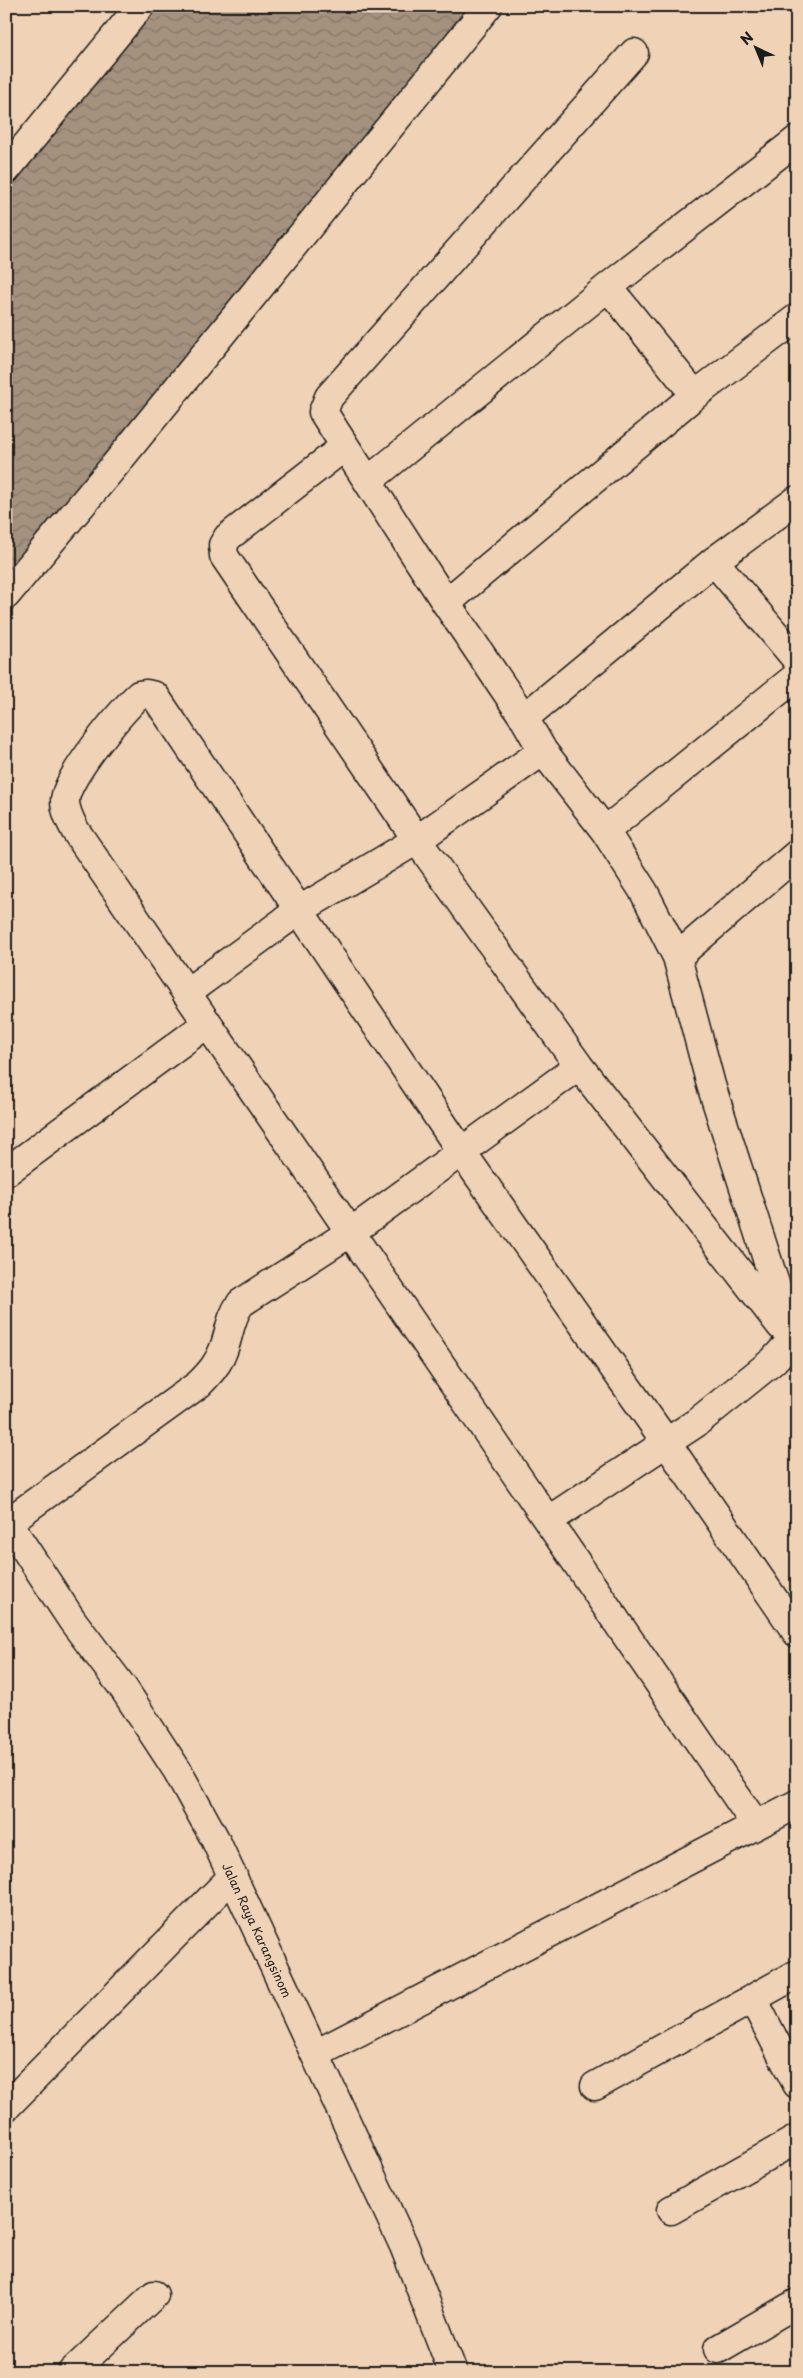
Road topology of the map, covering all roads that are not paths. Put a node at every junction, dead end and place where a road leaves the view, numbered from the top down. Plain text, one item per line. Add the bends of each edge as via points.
1 (140, 6) edge
2 (488, 6) edge
3 (634, 53) dead end
4 (797, 140) edge
5 (6, 170) edge
6 (608, 287) junction
7 (797, 318) edge
8 (695, 394) junction
9 (344, 447) junction
10 (368, 481) junction
11 (797, 500) edge
12 (714, 561) junction
13 (6, 595) edge
14 (446, 603) junction
15 (797, 660) edge
16 (797, 676) edge
17 (524, 718) junction
18 (543, 751) junction
19 (605, 831) junction
20 (417, 840) junction
21 (796, 856) edge
22 (298, 911) junction
23 (677, 957) junction
24 (186, 993) junction
25 (208, 1023) junction
26 (579, 1066) junction
27 (460, 1151) junction
28 (6, 1172) edge
29 (351, 1232) junction
30 (795, 1344) edge
31 (666, 1442) junction
32 (549, 1520) junction
33 (7, 1521) edge
34 (797, 1633) edge
35 (797, 1804) edge
36 (756, 1825) junction
37 (233, 1876) junction
38 (797, 1974) edge
39 (753, 1999) junction
40 (316, 2054) junction
41 (797, 2084) edge
42 (595, 2086) dead end
43 (6, 2107) edge
44 (797, 2139) edge
45 (671, 2210) dead end
46 (154, 2295) dead end
47 (797, 2303) edge
48 (718, 2349) dead end
49 (72, 2372) edge
50 (453, 2372) edge

1 - 5 street
2 - 13 street
3 - 9 street via 329,397 323,412
4 - 6 street
6 - 8 street
6 - 10 street
7 - 8 street
8 - 14 street
9 - 10 street
9 - 20 street via 228,537 222,551
10 - 14 street
11 - 12 street
12 - 15 street
12 - 17 street
14 - 17 street
16 - 19 street
17 - 18 street
18 - 19 street
18 - 20 street
19 - 23 street via 644,892
20 - 22 street
20 - 26 street
21 - 23 street
22 - 24 street
22 - 24 street via 155,696 139,695 75,773 66,792 65,803 75,830
22 - 27 street
23 - 30 street via 711,1085
24 - 25 street
25 - 28 street
25 - 29 street
26 - 27 street
26 - 30 street
27 - 29 street
27 - 31 street
29 - 32 street
29 - 33 street via 241,1303 233,1313 224,1349 213,1370 199,1384
30 - 31 street via 696,1423
31 - 32 street
31 - 34 street
32 - 36 street
33 - 37 street, Jalan Raya Karangsinom via 177,1770
35 - 36 street
36 - 40 street
37 - 40 street, Jalan Raya Karangsinom
37 - 43 street
38 - 39 street
39 - 41 street
39 - 42 street
40 - 50 street, Jalan Raya Karangsinom via 404,2246
44 - 45 street
46 - 49 street
47 - 48 street

